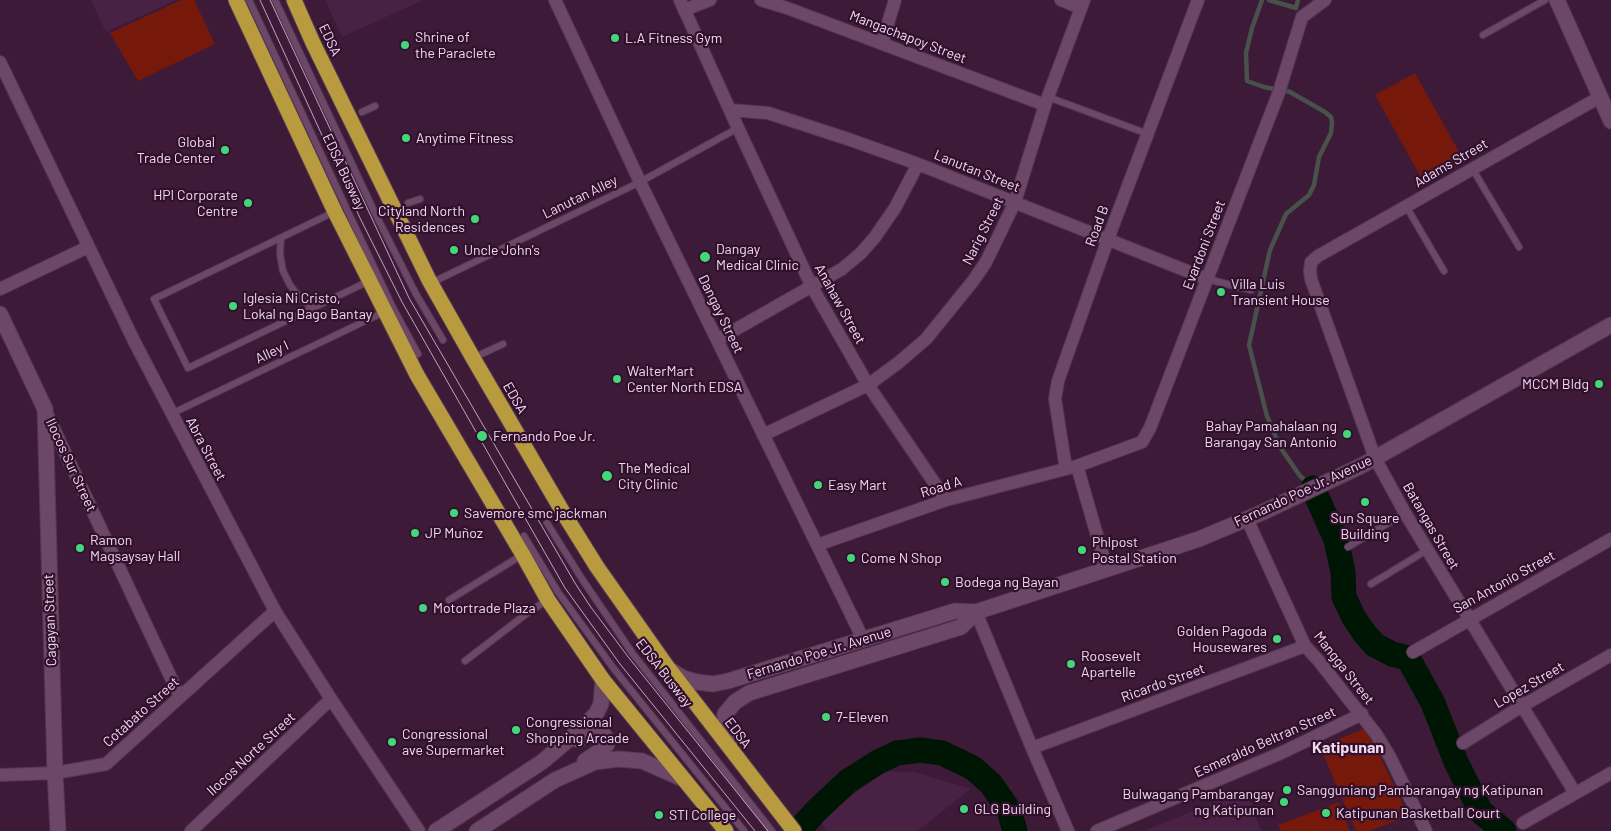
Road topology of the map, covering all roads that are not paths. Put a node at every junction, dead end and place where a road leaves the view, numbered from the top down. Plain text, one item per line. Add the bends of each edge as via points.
1 (236, 0) edge
2 (249, 0) edge
3 (275, 0) edge
4 (294, 0) edge
5 (555, 0) edge
6 (710, 0) edge
7 (761, 0) edge
8 (895, 0) edge
9 (1061, 0) edge
10 (1198, 0) edge
11 (1325, 0) edge
12 (1545, 0) edge
13 (1558, 0) edge
14 (1082, 4) edge
15 (682, 5) edge
16 (1482, 35) dead end
17 (882, 43) junction
18 (0, 62) edge
19 (1600, 96) junction
20 (1047, 101) junction
21 (375, 106) dead end
22 (730, 110) junction
23 (362, 112) dead end
24 (1611, 121) edge
25 (738, 128) junction
26 (1148, 134) junction
27 (918, 164) junction
28 (1472, 168) junction
29 (640, 182) junction
30 (420, 198) dead end
31 (1015, 202) junction
32 (408, 203) dead end
33 (1406, 206) junction
34 (335, 212) junction
35 (281, 238) junction
36 (1108, 239) junction
37 (88, 247) junction
38 (1519, 247) dead end
39 (1318, 256) joint
40 (1444, 271) dead end
41 (1206, 279) junction
42 (369, 281) junction
43 (431, 283) junction
44 (812, 287) junction
45 (0, 289) edge
46 (1251, 290) dead end
47 (313, 308) junction
48 (384, 312) junction
49 (0, 314) edge
50 (1611, 325) edge
51 (442, 340) dead end
52 (717, 340) junction
53 (503, 344) dead end
54 (418, 354) dead end
55 (473, 358) junction
56 (868, 385) junction
57 (45, 409) junction
58 (171, 414) junction
59 (763, 435) junction
60 (1375, 458) junction
61 (1072, 467) junction
62 (946, 500) junction
63 (1405, 513) junction
64 (1247, 518) junction
65 (547, 523) dead end
66 (524, 536) dead end
67 (1611, 539) edge
68 (817, 545) junction
69 (1348, 547) dead end
70 (1427, 550) junction
71 (523, 555) junction
72 (1107, 570) junction
73 (1371, 584) dead end
74 (449, 600) dead end
75 (548, 600) junction
76 (275, 611) junction
77 (976, 612) junction
78 (1469, 619) junction
79 (863, 639) junction
80 (1306, 646) junction
81 (1413, 652) dead end
82 (1611, 655) edge
83 (465, 661) dead end
84 (666, 665) junction
85 (603, 680) junction
86 (180, 697) junction
87 (331, 699) junction
88 (1522, 706) junction
89 (1362, 714) junction
90 (1462, 743) dead end
91 (1032, 748) junction
92 (732, 751) junction
93 (542, 762) junction
94 (55, 773) junction
95 (1611, 773) edge
96 (0, 775) edge
97 (683, 779) junction
98 (555, 780) junction
99 (1575, 793) junction
100 (1523, 823) dead end
101 (732, 827) edge
102 (58, 831) edge
103 (191, 831) edge
104 (420, 831) edge
105 (436, 831) edge
106 (477, 831) edge
107 (744, 831) edge
108 (772, 831) edge
109 (794, 831) edge
110 (1068, 831) edge
111 (1097, 831) edge
112 (1426, 831) edge

1 - 34 highway
2 - 54 lane, EDSA Busway
3 - 51 lane, EDSA Busway via 374,213
4 - 43 highway, EDSA
5 - 29 street, Dangay Street
6 - 15 street
7 - 17 street, Mangachapoy Street
8 - 17 street
9 - 14 street
10 - 26 street, Road B
11 - 41 street, Evardoni Street via 1302,17 1280,90
12 - 16 lane
13 - 19 main road
14 - 20 street, Narig Street
15 - 22 street, Anahaw Street
17 - 20 street, Mangachapoy Street
18 - 37 street, Abra Street
19 - 24 main road
19 - 28 street, Adams Street
20 - 26 lane, Mangachapoy Street
20 - 31 street, Narig Street
21 - 23 lane
22 - 25 street, Anahaw Street
22 - 27 street, Lanutan Street via 768,113
25 - 29 lane, Lanutan Alley
25 - 44 street, Anahaw Street
26 - 36 street, Road B
27 - 31 street, Lanutan Street
27 - 44 street via 895,208 875,237 842,269
28 - 33 street, Adams Street
28 - 38 lane
29 - 43 lane, Lanutan Alley via 515,238
29 - 52 street, Dangay Street
30 - 32 lane
31 - 36 street, Lanutan Street
31 - 56 street, Narig Street via 986,262 973,281 926,339
33 - 39 street, Adams Street
33 - 40 lane
34 - 35 lane
34 - 42 highway
35 - 47 lane via 283,271 300,298
35 - 47 lane via 154,299 188,368
36 - 41 street, Lanutan Street
36 - 61 street, Road B via 1058,381 1055,399
37 - 45 street
37 - 58 street, Abra Street
39 - 60 street, Batangas Street via 1311,262 1311,279
41 - 46 lane
41 - 61 street, Evardoni Street via 1142,442
42 - 47 lane
42 - 48 highway
43 - 55 highway, EDSA
44 - 52 street
44 - 56 street, Anahaw Street
48 - 58 lane, Alley I
48 - 71 highway via 417,376
49 - 57 main road, Ilocos Sur Street
50 - 60 main road, Fernando Poe Jr. Avenue
52 - 59 street, Dangay Street
53 - 55 lane
55 - 84 highway, EDSA via 593,559
56 - 59 street, Narig Street
56 - 62 street, Anahaw Street
57 - 86 street, Ilocos Sur Street
57 - 94 main road, Cagayan Street
58 - 76 street, Abra Street
59 - 68 street, Dangay Street
60 - 63 street, Batangas Street
60 - 64 main road, Fernando Poe Jr. Avenue
61 - 62 street, Road A
61 - 72 street, Road B
62 - 68 street, Road A
63 - 69 lane
63 - 70 street, Batangas Street
64 - 72 main road, Fernando Poe Jr. Avenue via 1199,539
64 - 80 street, Mangga Street
65 - 108 lane, EDSA Busway via 633,654
66 - 101 lane via 558,592
67 - 78 street, San Antonio Street
68 - 79 street, Dangay Street
70 - 73 lane
70 - 78 street, Batangas Street
71 - 74 lane
71 - 75 highway
72 - 77 main road, Fernando Poe Jr. Avenue
75 - 83 lane
75 - 85 highway
76 - 86 street, Cotabato Street
76 - 87 street, Abra Street
77 - 79 main road, Fernando Poe Jr. Avenue via 955,611
77 - 91 street
77 - 92 main road, Fernando Poe Jr. Avenue via 961,627 744,696 730,707 724,718 724,729
78 - 81 street, San Antonio Street
78 - 88 street, Batangas Street
79 - 84 main road, Fernando Poe Jr. Avenue via 713,684 683,678
80 - 89 street, Mangga Street
80 - 91 street, Ricardo Street
82 - 88 street, Lopez Street
84 - 92 highway, EDSA
85 - 93 main road via 602,699 596,714
85 - 97 highway
86 - 94 street, Cotabato Street via 106,764
87 - 103 street, Ilocos Norte Street
87 - 104 street, Abra Street
88 - 90 street, Lopez Street
88 - 99 street, Batangas Street
89 - 111 street, Esmeraldo Beltran Street via 1281,753
89 - 112 street, Mangga Street via 1390,757
91 - 110 street
92 - 109 highway, EDSA
93 - 98 main road via 590,732 599,731 605,735 607,744 602,750
93 - 105 main road
94 - 96 street, Cotabato Street
94 - 102 main road, Cagayan Street
95 - 99 street
97 - 98 main road via 642,761 618,759 595,762
97 - 101 highway
98 - 106 main road
99 - 100 street
101 - 107 lane

